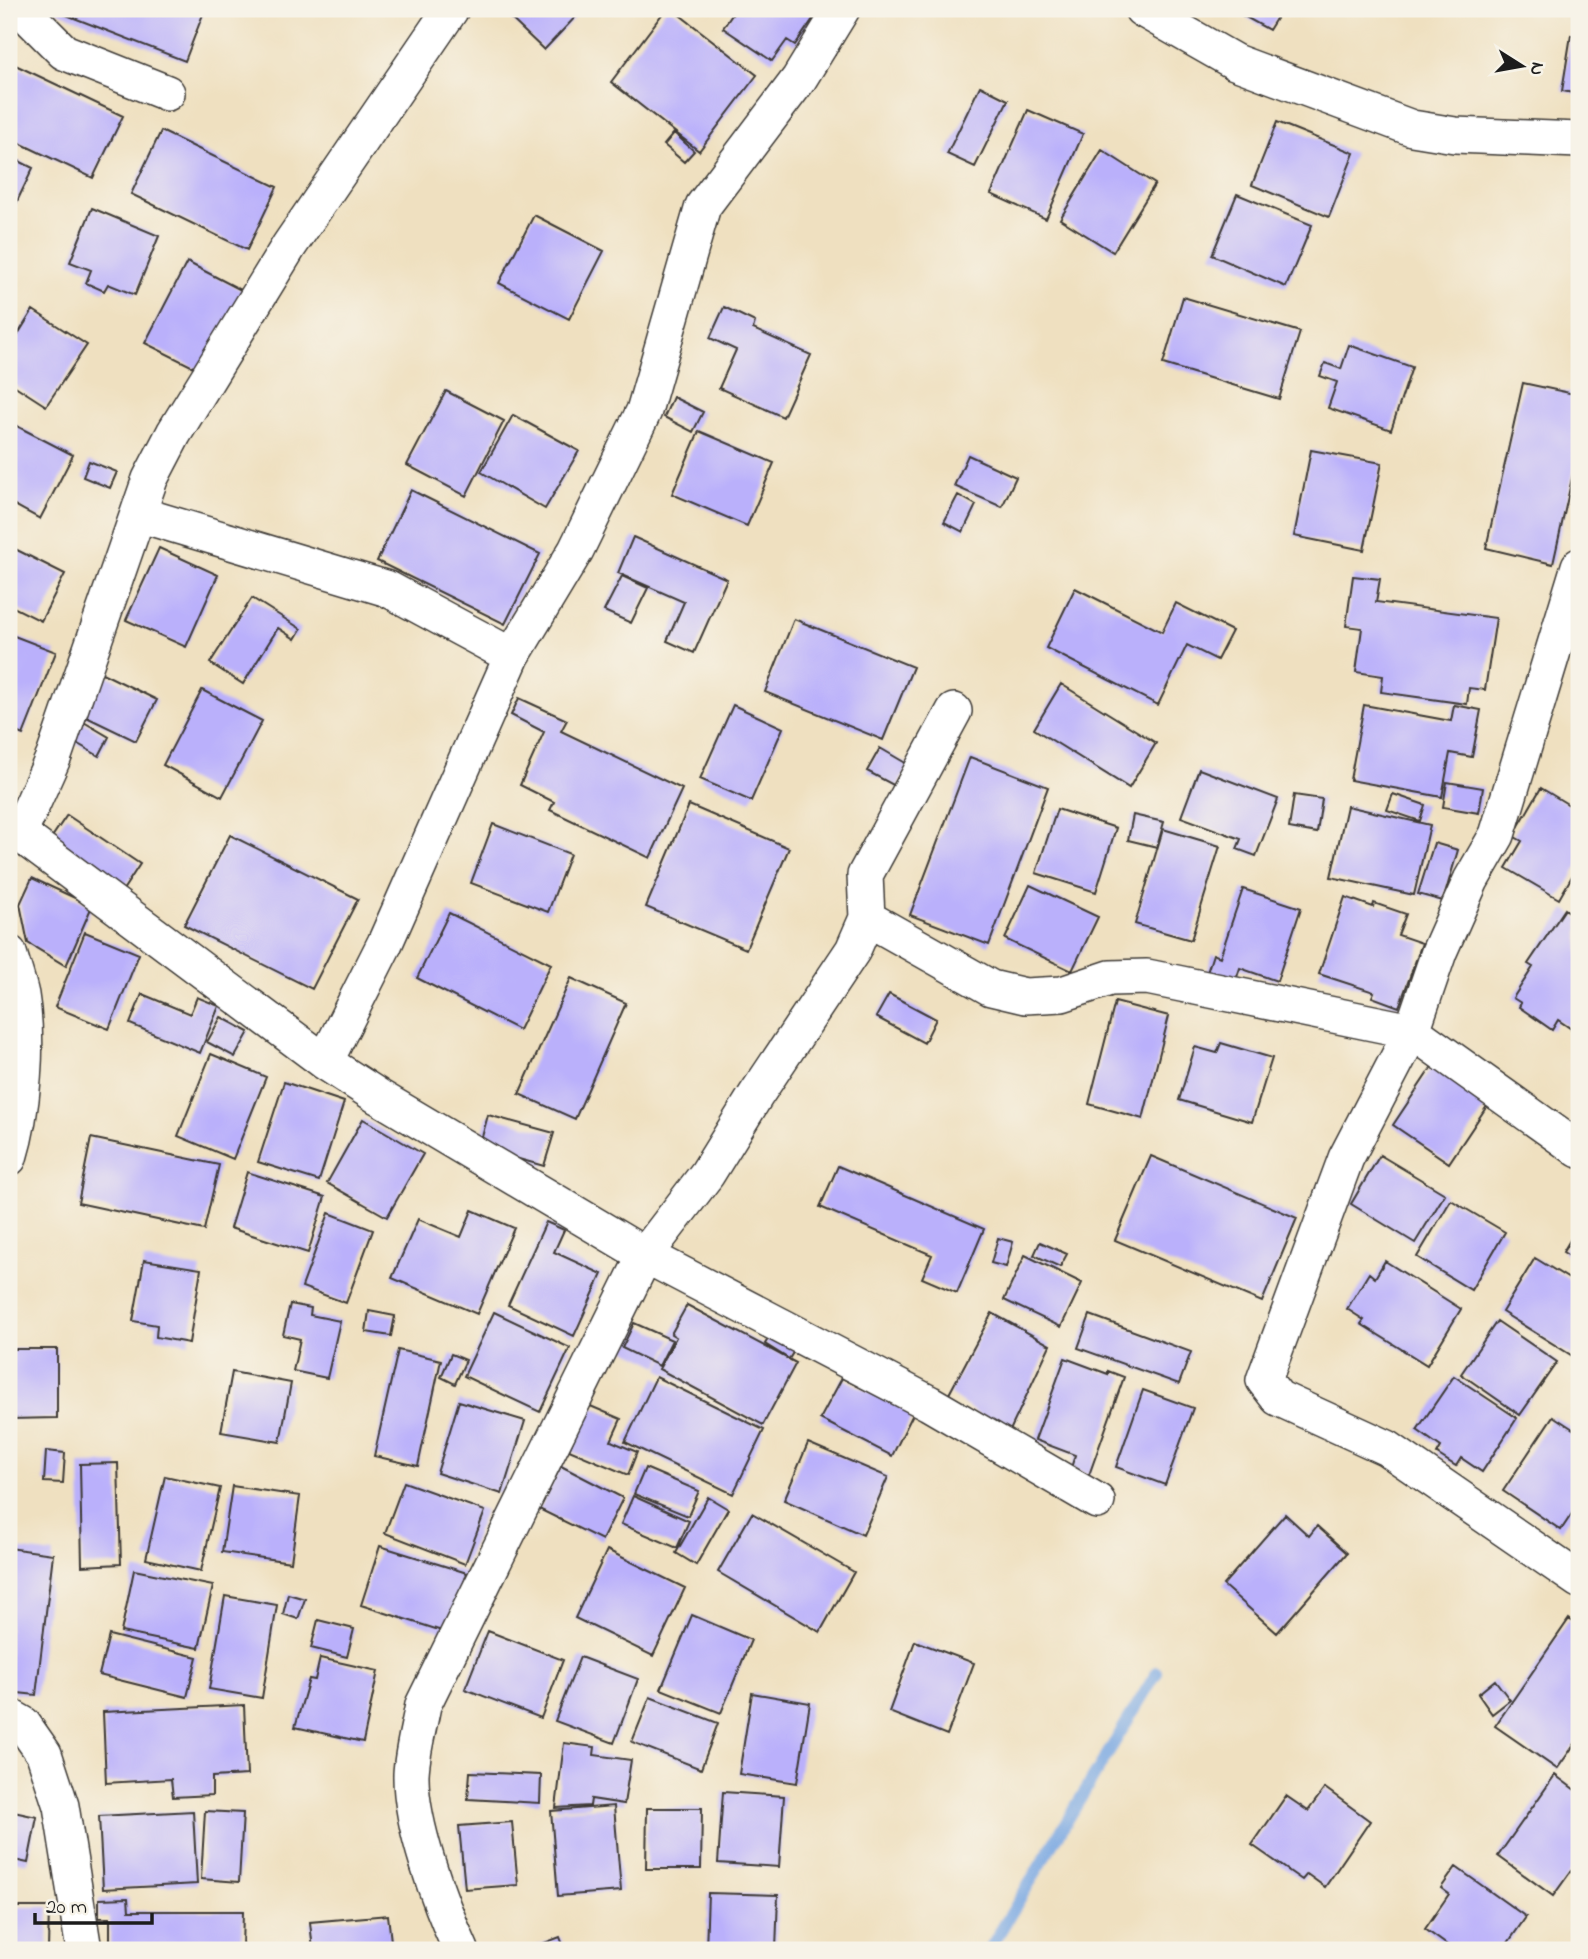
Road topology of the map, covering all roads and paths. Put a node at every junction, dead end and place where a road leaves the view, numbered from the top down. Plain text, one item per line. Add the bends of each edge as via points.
1 (451, 9) edge
2 (842, 9) edge
3 (1142, 9) edge
4 (19, 19) edge
5 (167, 93) dead end
6 (1579, 140) edge
7 (138, 514) junction
8 (1578, 573) edge
9 (512, 656) junction
10 (954, 710) dead end
11 (14, 830) edge
12 (867, 918) junction
13 (9, 953) edge
14 (1412, 1031) junction
15 (325, 1062) junction
16 (1579, 1150) edge
17 (9, 1158) edge
18 (645, 1255) junction
19 (1097, 1501) dead end
20 (1579, 1580) edge
21 (9, 1716) edge
22 (84, 1950) edge
23 (461, 1950) edge

1 - 7 street via 282,258 174,433
2 - 9 street via 799,79 703,206 644,411 576,550
3 - 6 street via 1235,62 1412,128 1455,135
4 - 5 street via 64,52
7 - 9 street via 388,589
7 - 11 street via 54,755
8 - 14 street via 1497,835 1439,952
9 - 15 street via 385,943
10 - 12 street via 865,875
11 - 15 street
12 - 14 street via 991,988 1025,996 1062,993 1110,978 1147,977
12 - 18 street via 853,950 707,1174
13 - 17 street via 21,995 24,1060 18,1129
14 - 16 street
14 - 20 street via 1346,1158 1264,1380 1279,1398 1387,1448
15 - 18 street
18 - 19 street via 929,1403
18 - 23 street via 423,1705 411,1774 418,1831
21 - 22 street via 23,1724 44,1754 61,1806

